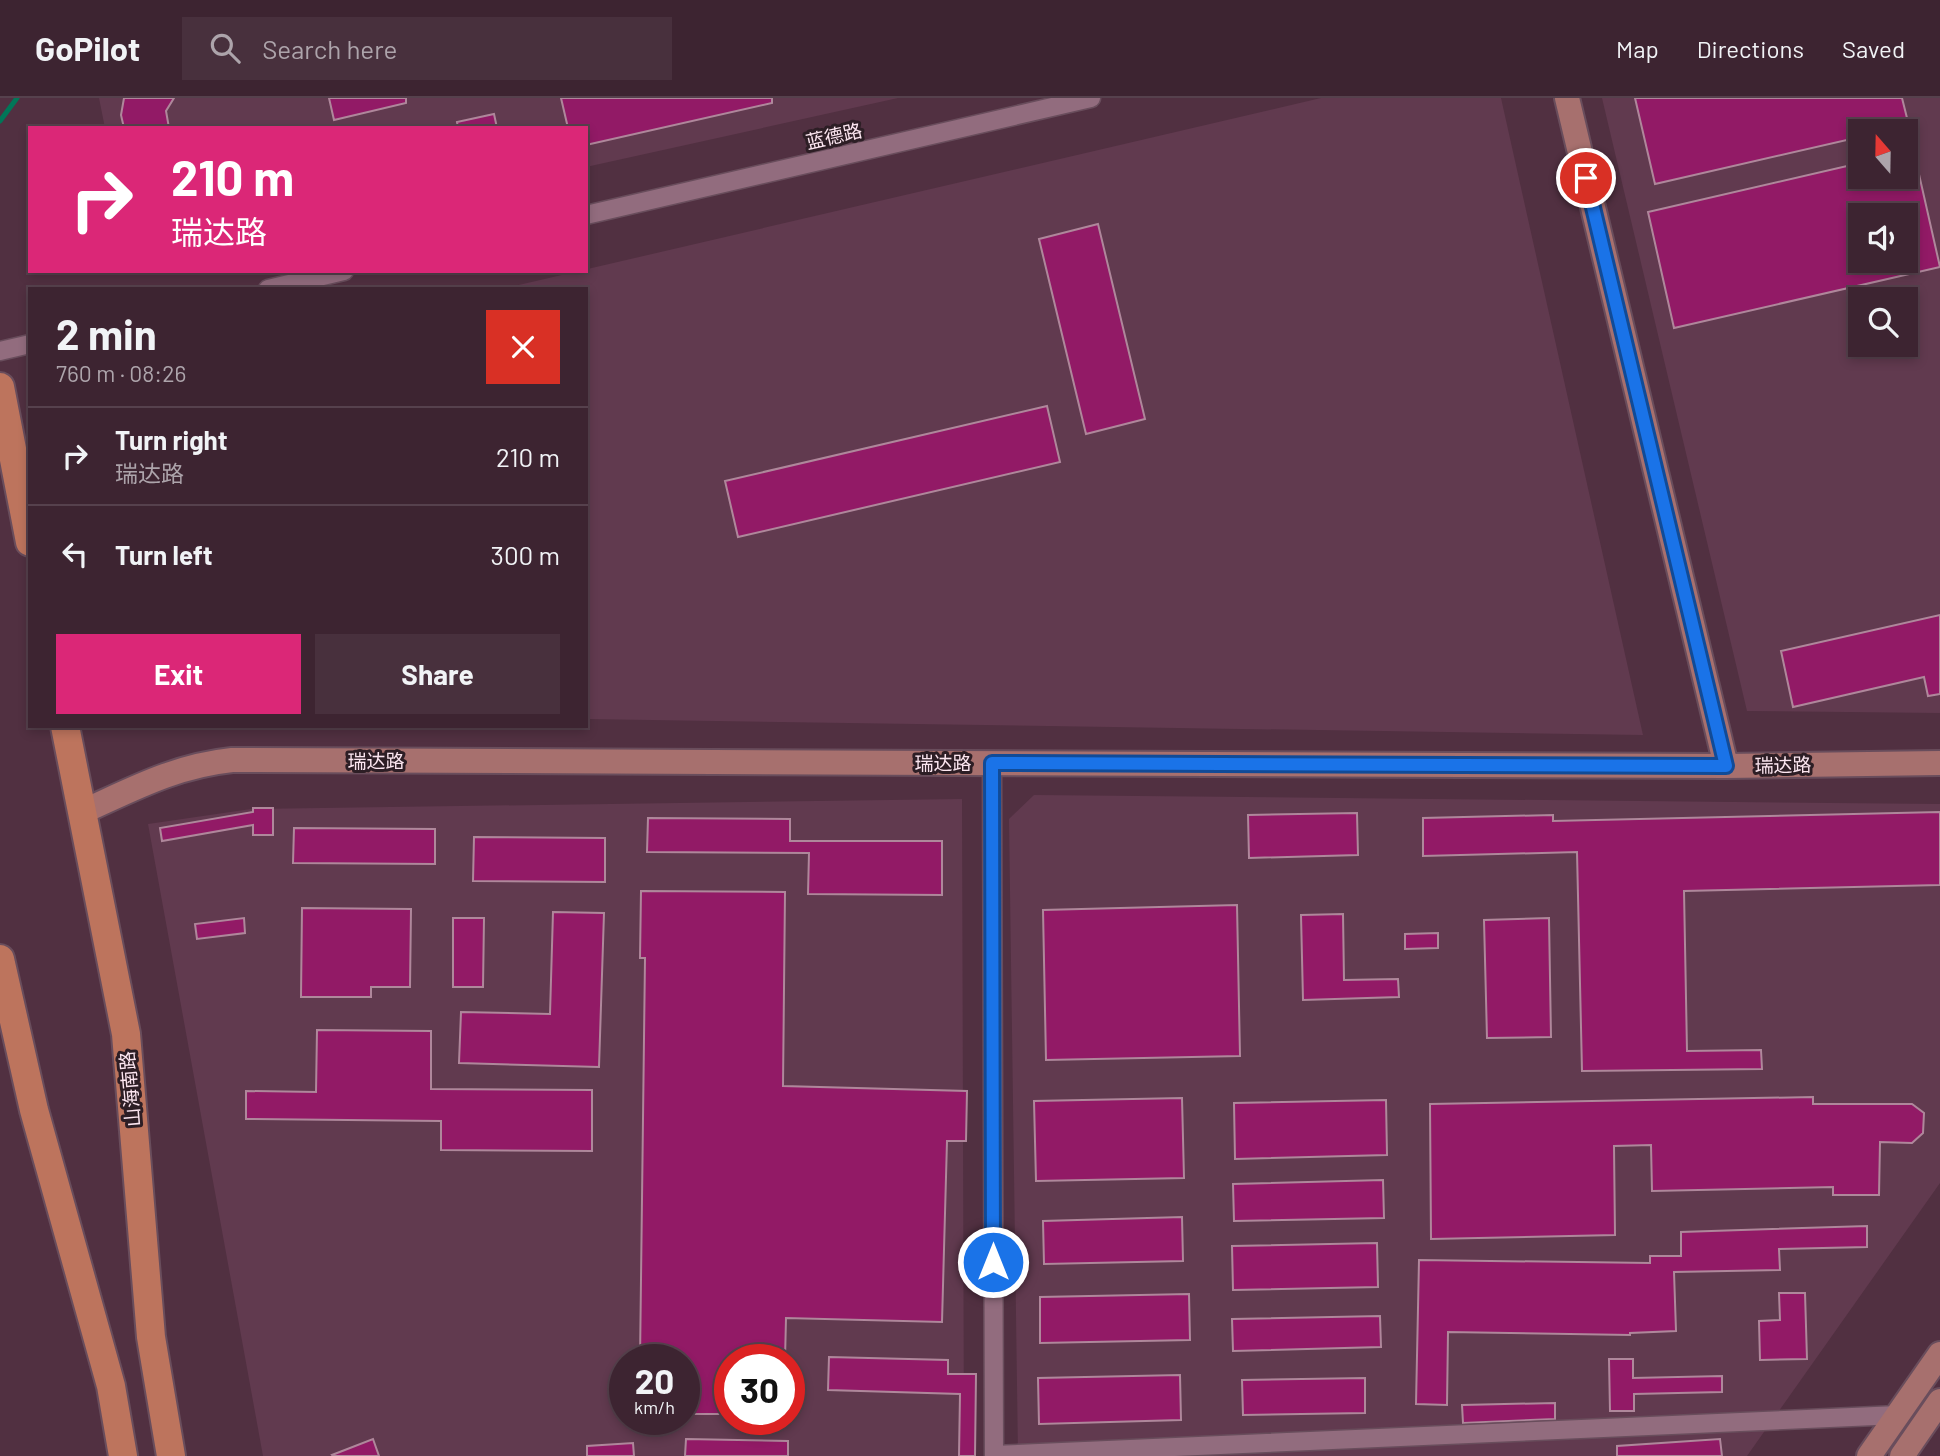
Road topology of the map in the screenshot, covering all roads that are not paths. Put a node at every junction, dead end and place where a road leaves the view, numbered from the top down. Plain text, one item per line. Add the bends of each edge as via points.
1 (1091, 98) edge
2 (1567, 98) edge
3 (588, 215) edge
4 (336, 273) edge
5 (276, 287) edge
6 (28, 344) edge
7 (0, 351) edge
8 (0, 387) edge
9 (28, 532) edge
10 (65, 728) edge
11 (992, 763) junction
12 (1940, 763) edge
13 (1726, 766) junction
14 (82, 812) junction
15 (0, 959) edge
16 (1940, 1354) edge
17 (1913, 1392) junction
18 (1940, 1392) edge
19 (1940, 1401) edge
20 (1898, 1415) junction
21 (124, 1456) edge
22 (172, 1456) edge
23 (993, 1456) edge
24 (1869, 1456) edge
25 (1902, 1456) edge

1 - 3 street, 蓝德路
2 - 13 street
4 - 5 street
6 - 7 street
8 - 9 main road
10 - 14 main road, 山海南路
11 - 13 street, 瑞达路
11 - 14 street, 瑞达路 via 232,760 165,774
11 - 23 street
12 - 13 street, 瑞达路
14 - 22 main road, 山海南路 via 125,1034 150,1337
15 - 21 main road via 34,1110 111,1386
16 - 17 street
17 - 18 street
17 - 20 street
19 - 25 street
20 - 23 street
20 - 24 street

